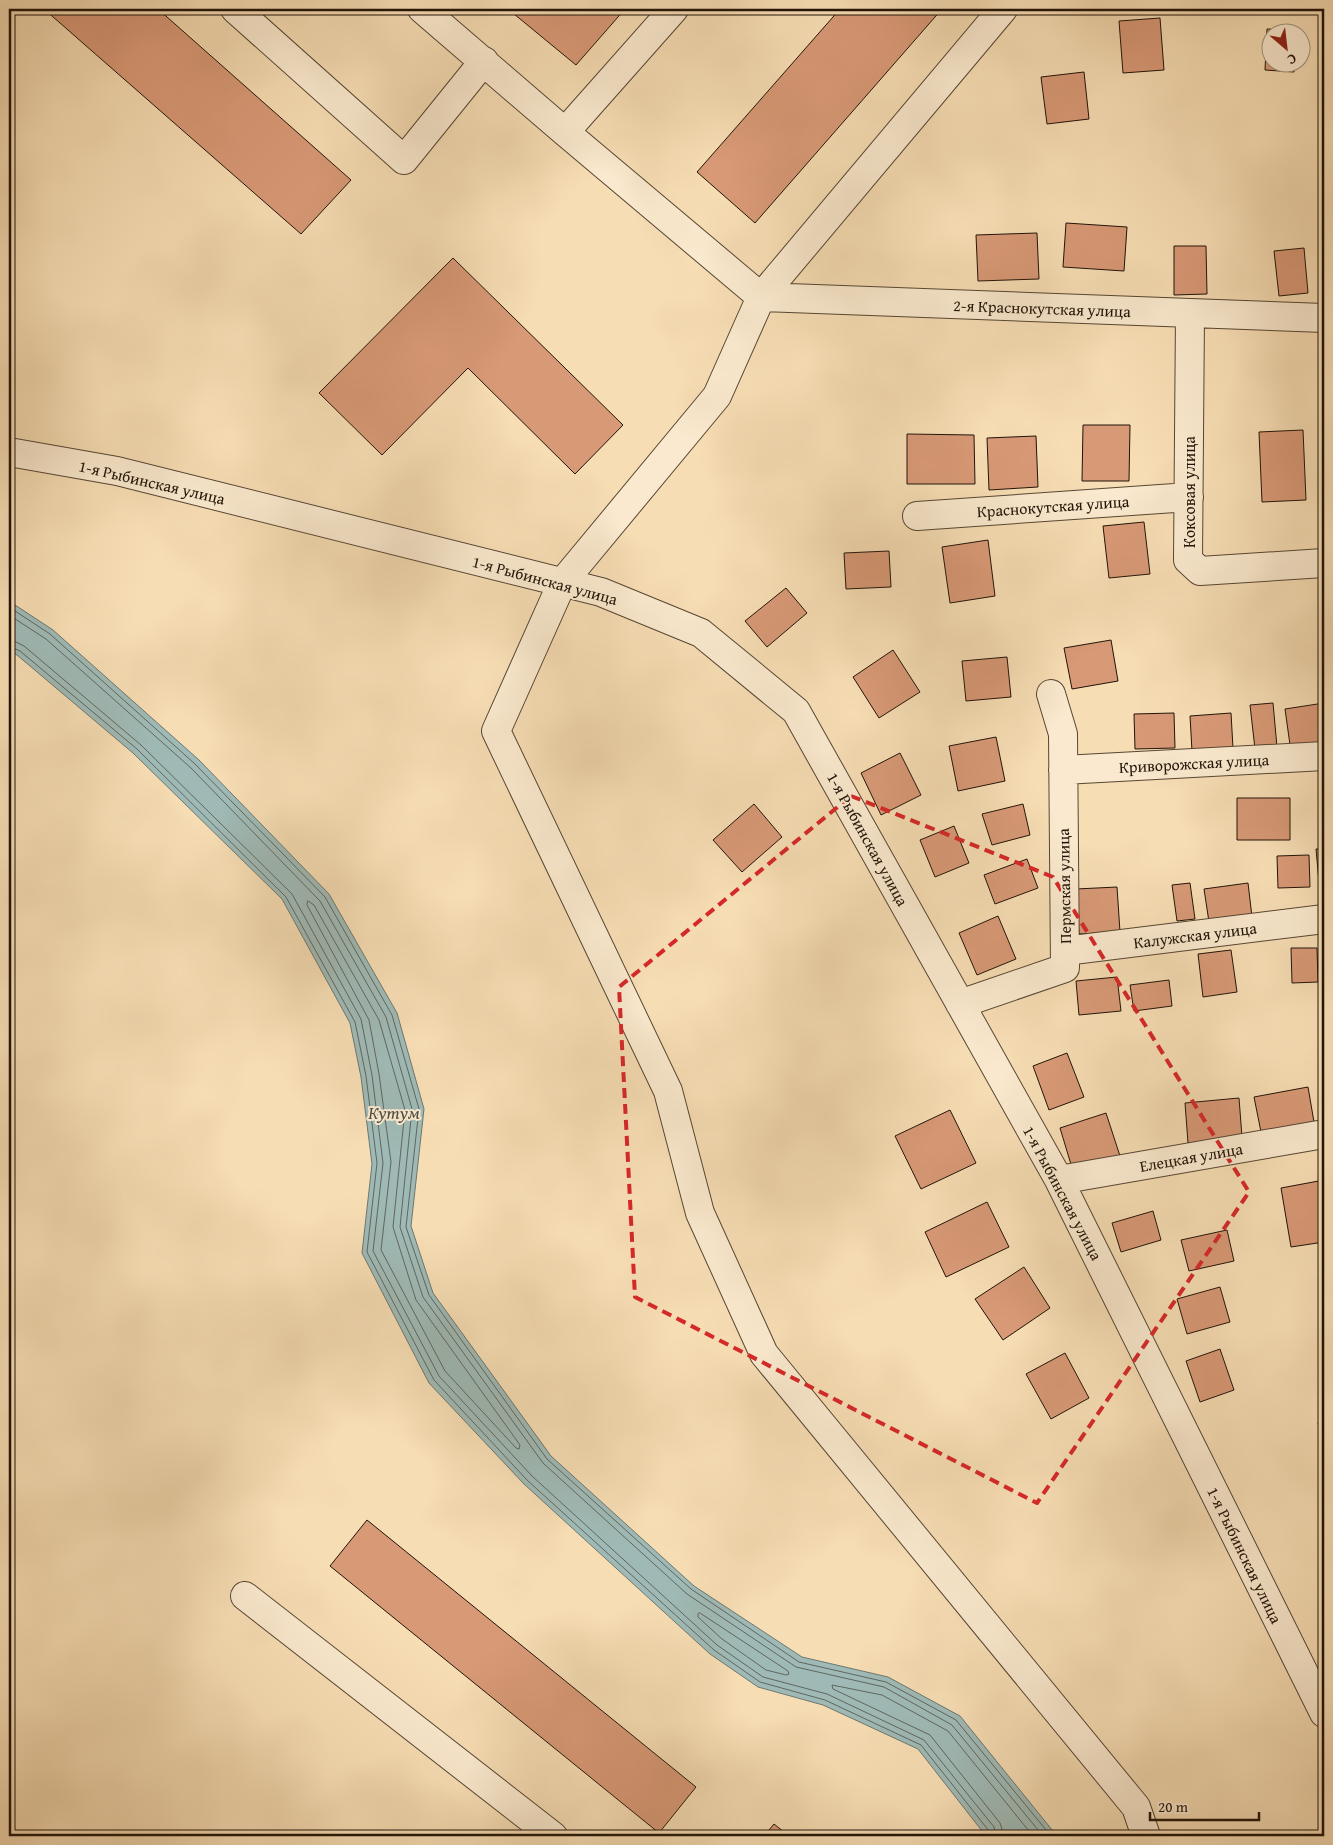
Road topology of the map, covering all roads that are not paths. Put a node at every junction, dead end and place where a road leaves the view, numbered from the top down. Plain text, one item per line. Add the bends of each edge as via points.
1 (235, 9) edge
2 (422, 9) edge
3 (674, 9) edge
4 (1003, 9) edge
5 (484, 61) junction
6 (565, 132) junction
7 (760, 297) junction
8 (1190, 313) junction
9 (1324, 318) edge
10 (9, 452) edge
11 (1189, 497) junction
12 (917, 516) dead end
13 (1324, 563) edge
14 (562, 583) junction
15 (1051, 694) dead end
16 (1324, 756) edge
17 (1063, 770) junction
18 (1324, 919) edge
19 (1065, 951) junction
20 (960, 1004) junction
21 (1324, 1134) edge
22 (1058, 1180) junction
23 (245, 1596) dead end
24 (1324, 1713) edge
25 (553, 1836) edge
26 (1146, 1836) edge

1 - 5 street via 404,160
2 - 5 street
3 - 6 street
4 - 7 street
5 - 6 street
6 - 7 street
7 - 8 street, 2-я Краснокутская улица
7 - 14 street via 717,396
8 - 9 street, 2-я Краснокутская улица
8 - 11 street, Коксовая улица
10 - 14 street, 1-я Рыбинская улица via 117,471
11 - 12 street, Краснокутская улица
11 - 13 street, Коксовая улица via 1188,560 1200,571
14 - 20 street, 1-я Рыбинская улица via 601,592 701,633 796,711
14 - 26 street via 496,731 668,1092 700,1213 760,1346 1136,1807
15 - 17 street, Пермская улица via 1063,734
16 - 17 street, Криворожская улица
17 - 19 street, Пермская улица
18 - 19 street, Калужская улица
19 - 20 street, Пермская улица via 1065,968
20 - 22 street, 1-я Рыбинская улица
21 - 22 street, Елецкая улица
22 - 24 street, 1-я Рыбинская улица
23 - 25 street

